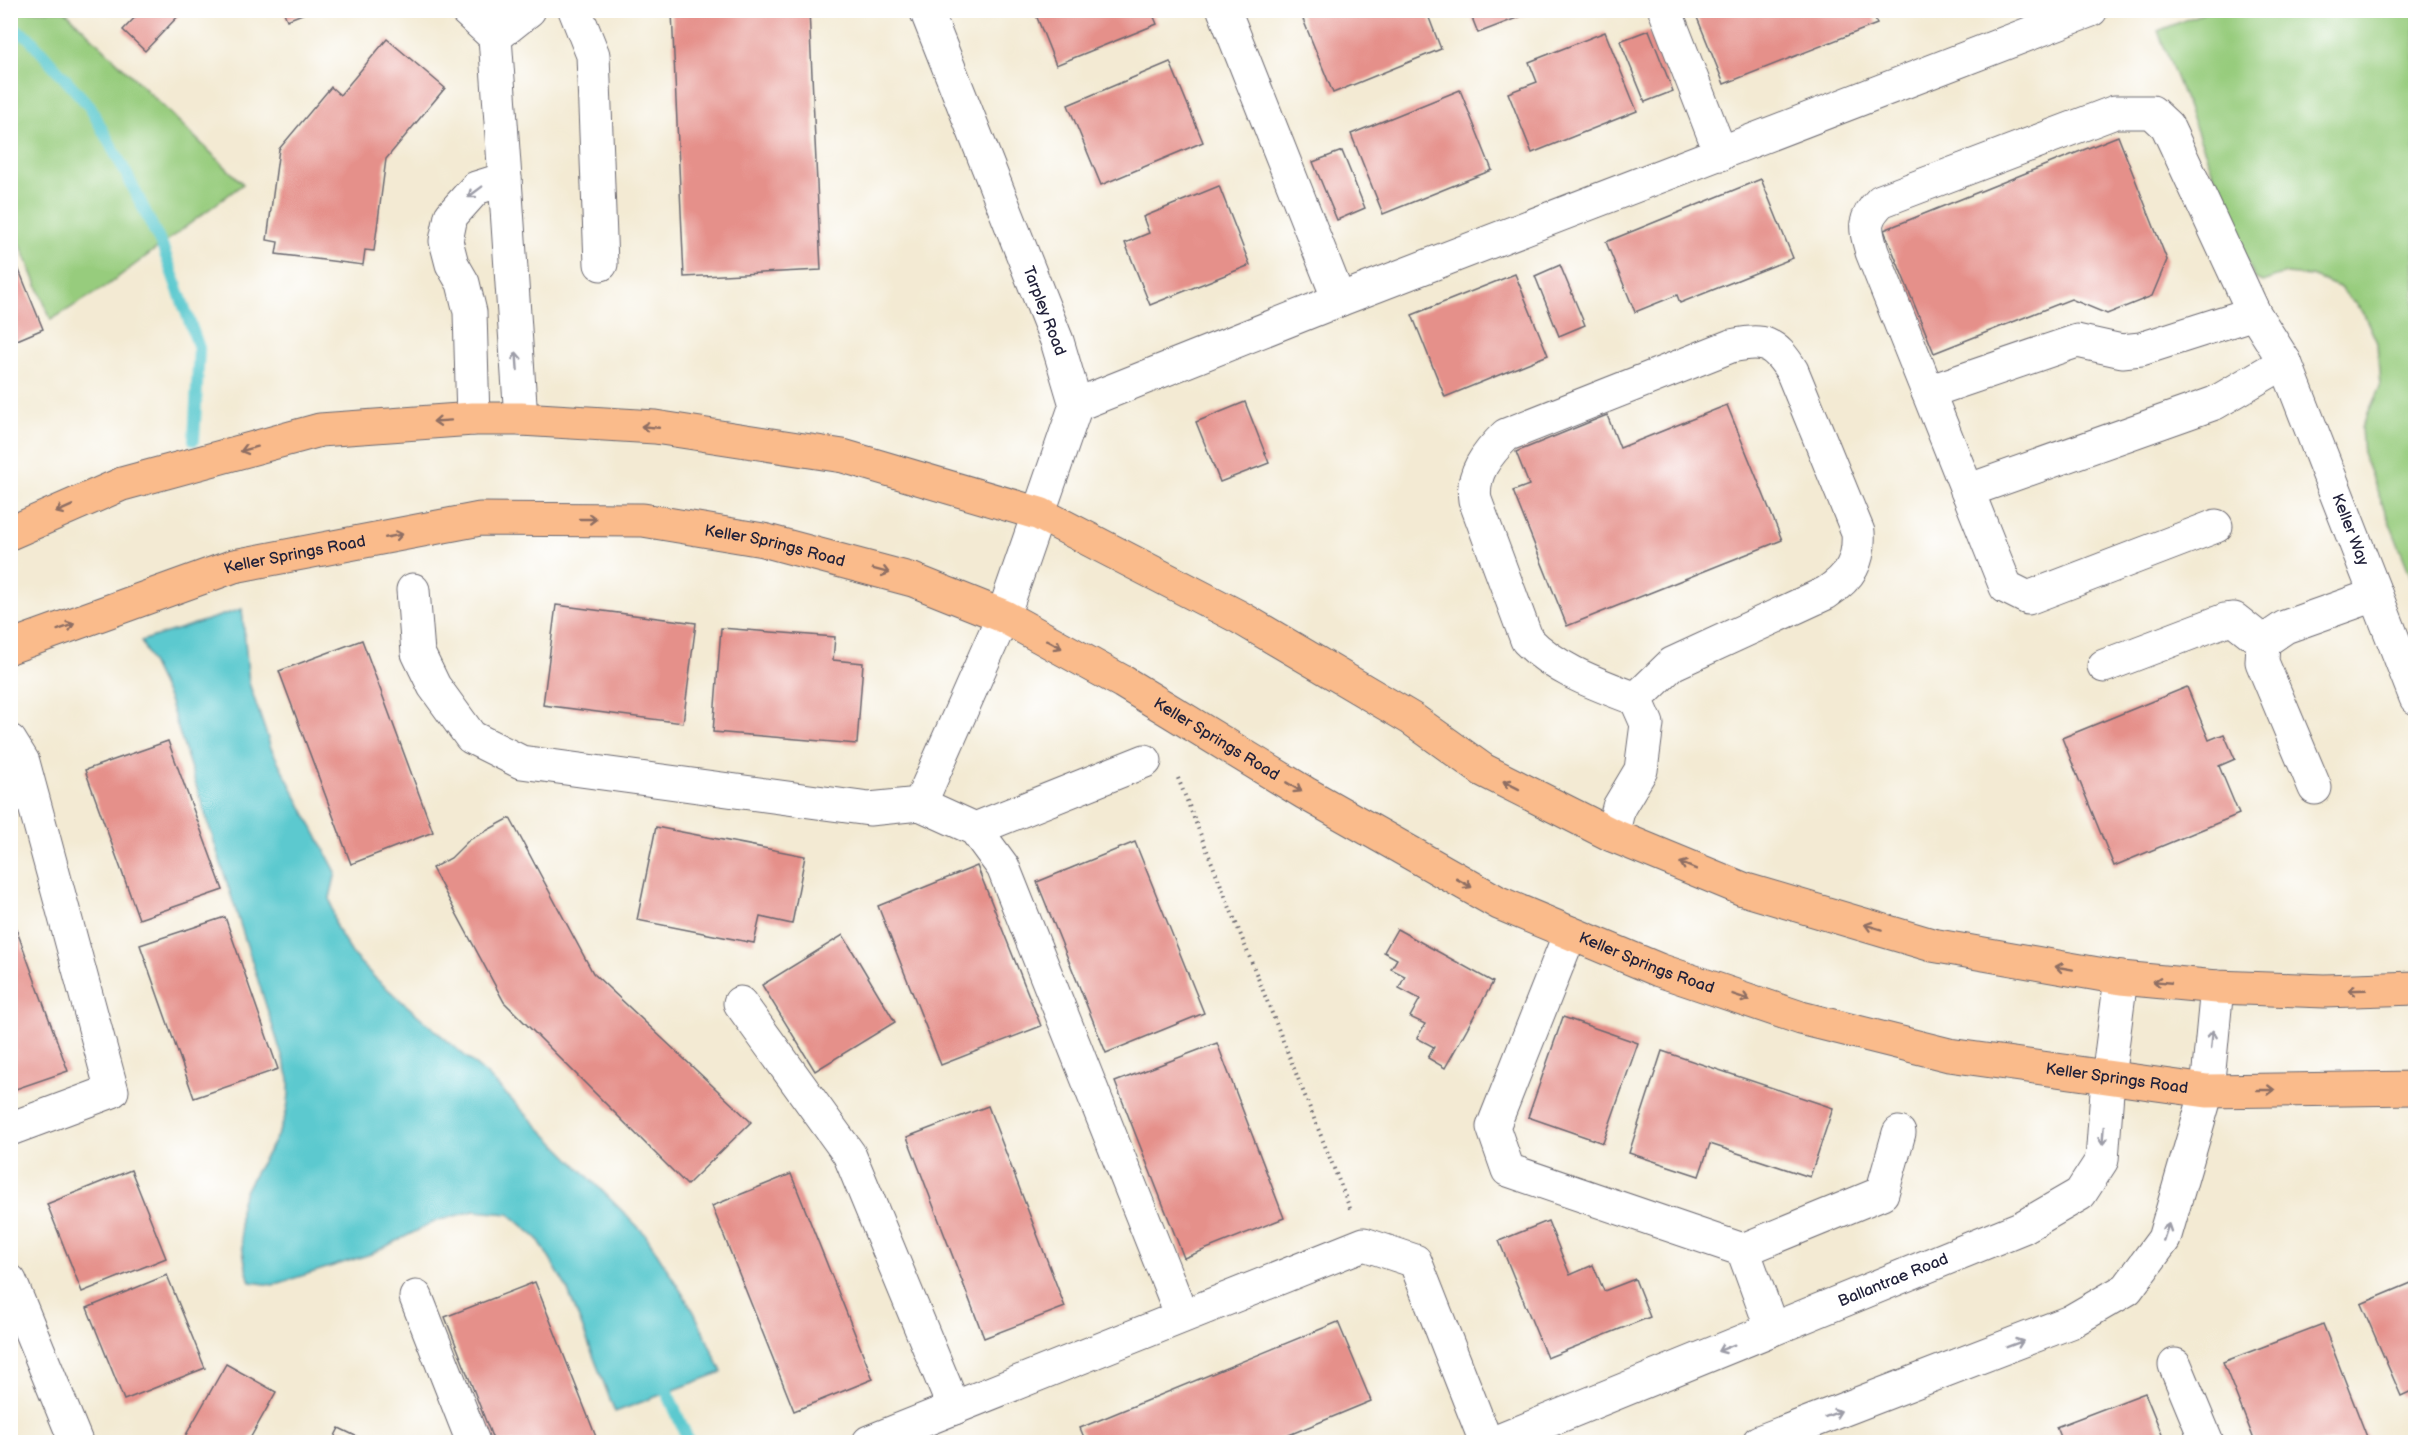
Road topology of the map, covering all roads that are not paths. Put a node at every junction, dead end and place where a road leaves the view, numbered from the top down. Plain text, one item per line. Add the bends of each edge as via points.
1 (466, 10) edge
2 (529, 10) edge
3 (575, 10) edge
4 (926, 10) edge
5 (1224, 10) edge
6 (1665, 10) edge
7 (2091, 10) edge
8 (495, 37) junction
9 (1721, 154) junction
10 (505, 179) junction
11 (601, 264) dead end
12 (1339, 300) junction
13 (2254, 314) junction
14 (2285, 362) junction
15 (1928, 392) junction
16 (1076, 405) junction
17 (473, 419) junction
18 (521, 419) junction
19 (1967, 491) junction
20 (1040, 514) junction
21 (2216, 526) dead end
22 (10, 533) edge
23 (412, 590) dead end
24 (2375, 595) junction
25 (1003, 616) junction
26 (2263, 642) junction
27 (10, 646) edge
28 (2104, 666) dead end
29 (2415, 698) edge
30 (1636, 699) junction
31 (10, 741) edge
32 (1160, 764) road end
33 (2315, 788) dead end
34 (920, 804) junction
35 (975, 829) junction
36 (1612, 836) junction
37 (1570, 933) junction
38 (2121, 978) junction
39 (2217, 987) junction
40 (2415, 988) edge
41 (740, 1003) dead end
42 (2108, 1078) junction
43 (2415, 1088) edge
44 (2207, 1091) junction
45 (10, 1129) edge
46 (1899, 1134) dead end
47 (1743, 1250) junction
48 (10, 1281) edge
49 (416, 1297) dead end
50 (1182, 1316) junction
51 (1772, 1329) junction
52 (2175, 1365) dead end
53 (954, 1408) junction
54 (76, 1443) edge
55 (473, 1443) edge
56 (869, 1443) edge
57 (1486, 1443) edge
58 (1496, 1443) edge
59 (1759, 1443) edge
60 (2206, 1443) edge

1 - 8 street
2 - 8 street
3 - 11 street via 593,55
4 - 16 street, Tarpley Road via 1057,341
5 - 12 street
6 - 9 street
7 - 9 street
8 - 10 street
9 - 12 street
10 -> 17 street via 476,188 451,216 446,241 470,312
18 -> 10 street
12 - 16 street
13 - 14 street, Keller Way
13 - 15 street via 2141,349 2122,351 2077,341
13 - 15 street, Keller Way via 2167,126 2152,112 2115,112 1881,201 1869,213 1866,224 1872,252
14 - 19 street via 2215,403
14 - 24 street, Keller Way
15 - 19 street, Keller Way
16 - 20 street
17 - 18 main road
17 -> 22 main road via 320,430 122,484
20 -> 18 main road via 843,456 655,427
19 - 21 street, Keller Way via 2006,587 2028,598
20 - 25 street
36 -> 20 main road via 1483,770 1412,719 1239,617
23 - 34 street via 418,653 434,686 471,737 521,762 869,809
24 - 26 street via 2285,627
24 - 29 street, Keller Way
27 -> 25 main road, Keller Springs Road via 234,566 480,519 643,520 763,540 913,580
25 - 34 street
25 -> 37 main road, Keller Springs Road via 1499,903
26 - 28 street via 2234,619 2225,620
26 - 33 street via 2262,662
30 - 30 street via 1542,656 1527,640 1475,500 1473,486 1479,468 1506,435 1731,346 1755,341 1770,345 1792,371 1857,532 1859,548 1855,563 1845,581 1826,593 1672,664
30 - 36 street via 1647,724 1641,770 1618,807
31 - 45 street via 22,762 112,1091
32 - 35 street
34 - 35 street
35 - 50 street via 1004,867
38 -> 36 main road via 1932,945 1743,889
37 -> 42 main road, Keller Springs Road via 1659,970 1802,1018 1949,1054
37 - 47 street via 1493,1127 1508,1170
39 -> 38 main road
38 - 42 street, Ballantrae Road
40 -> 39 main road via 2324,991
44 -> 39 street
41 - 53 street via 849,1154
42 - 44 main road, Keller Springs Road
42 -> 51 street, Ballantrae Road via 2102,1160 2080,1194 2023,1227
44 -> 43 main road, Keller Springs Road
59 -> 44 street via 2070,1322 2127,1289 2164,1239
46 - 47 street via 1882,1193
47 - 51 street
48 - 54 street
49 - 55 street
50 - 53 street
50 - 57 street via 1364,1244 1415,1261
51 -> 58 street, Ballantrae Road
52 - 60 street
53 - 56 street

